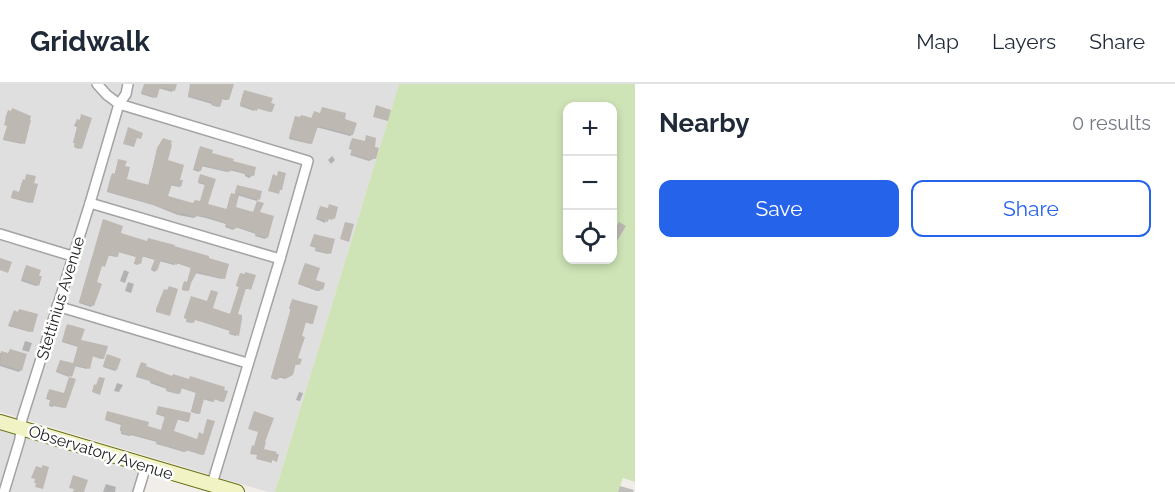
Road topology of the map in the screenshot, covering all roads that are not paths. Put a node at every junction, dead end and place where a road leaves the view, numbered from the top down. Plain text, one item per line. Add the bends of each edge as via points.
1 (97, 84) edge
2 (129, 84) edge
3 (119, 104) junction
4 (90, 203) junction
5 (0, 234) edge
6 (72, 256) junction
7 (280, 259) junction
8 (57, 306) junction
9 (247, 363) junction
10 (0, 422) edge
11 (21, 427) junction
12 (146, 466) junction
13 (212, 484) junction
14 (4, 492) edge
15 (138, 492) edge
16 (237, 492) edge

1 - 3 street
2 - 3 street, Stettinius Avenue
3 - 4 street, Stettinius Avenue
3 - 7 street via 308,161
4 - 6 street, Stettinius Avenue
4 - 7 street
5 - 6 street
6 - 8 street, Stettinius Avenue
7 - 9 street
8 - 9 street
8 - 11 street, Stettinius Avenue
9 - 13 street
10 - 11 street, Observatory Avenue
11 - 12 street, Observatory Avenue
11 - 14 street, Stettinius Avenue
12 - 13 street, Observatory Avenue
12 - 15 street
13 - 16 street, Observatory Avenue

